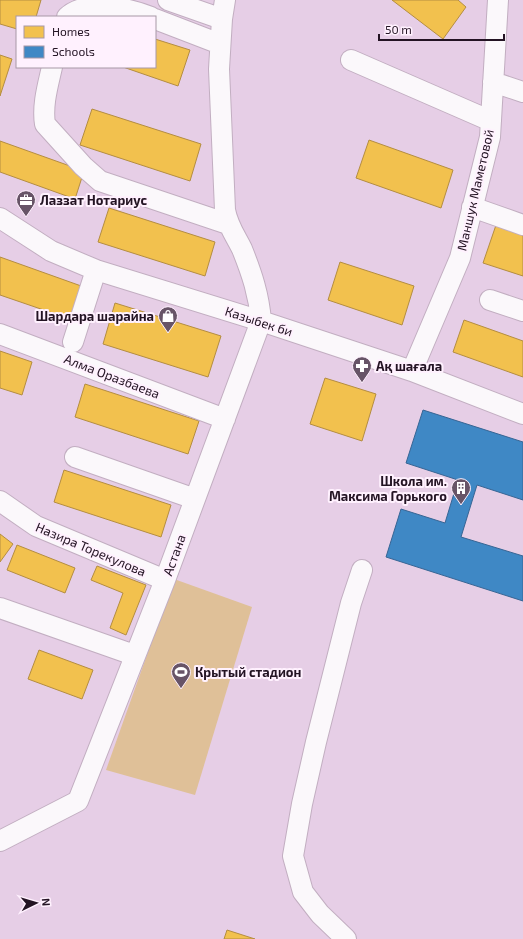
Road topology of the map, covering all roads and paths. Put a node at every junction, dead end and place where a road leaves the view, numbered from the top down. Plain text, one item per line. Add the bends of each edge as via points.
1 (168, 0) edge
2 (498, 0) edge
3 (223, 9) edge
4 (68, 16) edge
5 (148, 16) edge
6 (156, 19) edge
7 (220, 44) junction
8 (351, 60) dead end
9 (52, 68) edge
10 (493, 82) junction
11 (523, 92) edge
12 (491, 121) junction
13 (472, 207) junction
14 (0, 218) edge
15 (228, 224) junction
16 (523, 224) edge
17 (96, 270) junction
18 (490, 300) dead end
19 (523, 311) edge
20 (261, 321) junction
21 (0, 334) edge
22 (72, 342) dead end
23 (412, 371) junction
24 (523, 414) edge
25 (225, 419) junction
26 (75, 457) dead end
27 (195, 499) junction
28 (0, 501) edge
29 (362, 570) dead end
30 (165, 580) junction
31 (0, 608) edge
32 (134, 655) junction
33 (0, 841) edge
34 (346, 939) edge

1 - 3 street
2 - 10 street, Маншук Маметовой
3 - 7 street
4 - 5 street via 71,9 81,3 110,1
6 - 7 street
7 - 15 street via 220,100 225,210
8 - 12 street
9 - 15 street via 47,88 45,124 83,166 100,180
10 - 11 street
10 - 12 street, Маншук Маметовой
12 - 13 street, Маншук Маметовой via 490,137
13 - 16 street
13 - 23 street, Маншук Маметовой via 460,258
14 - 17 street, Казыбек би via 51,251
15 - 20 street via 241,248 257,289
17 - 20 street, Казыбек би
17 - 22 street
18 - 19 street
20 - 23 street, Казыбек би
20 - 25 street, Астана
21 - 25 street, Алма Оразбаева
23 - 24 street, Казыбек би
25 - 27 street, Астана
26 - 27 street
27 - 30 street, Астана
28 - 30 street, Назира Торекулова via 36,526
29 - 34 street via 351,603 316,742 293,856 304,892 320,914
30 - 32 street, Астана
31 - 32 street
32 - 33 street, Астана via 78,801

